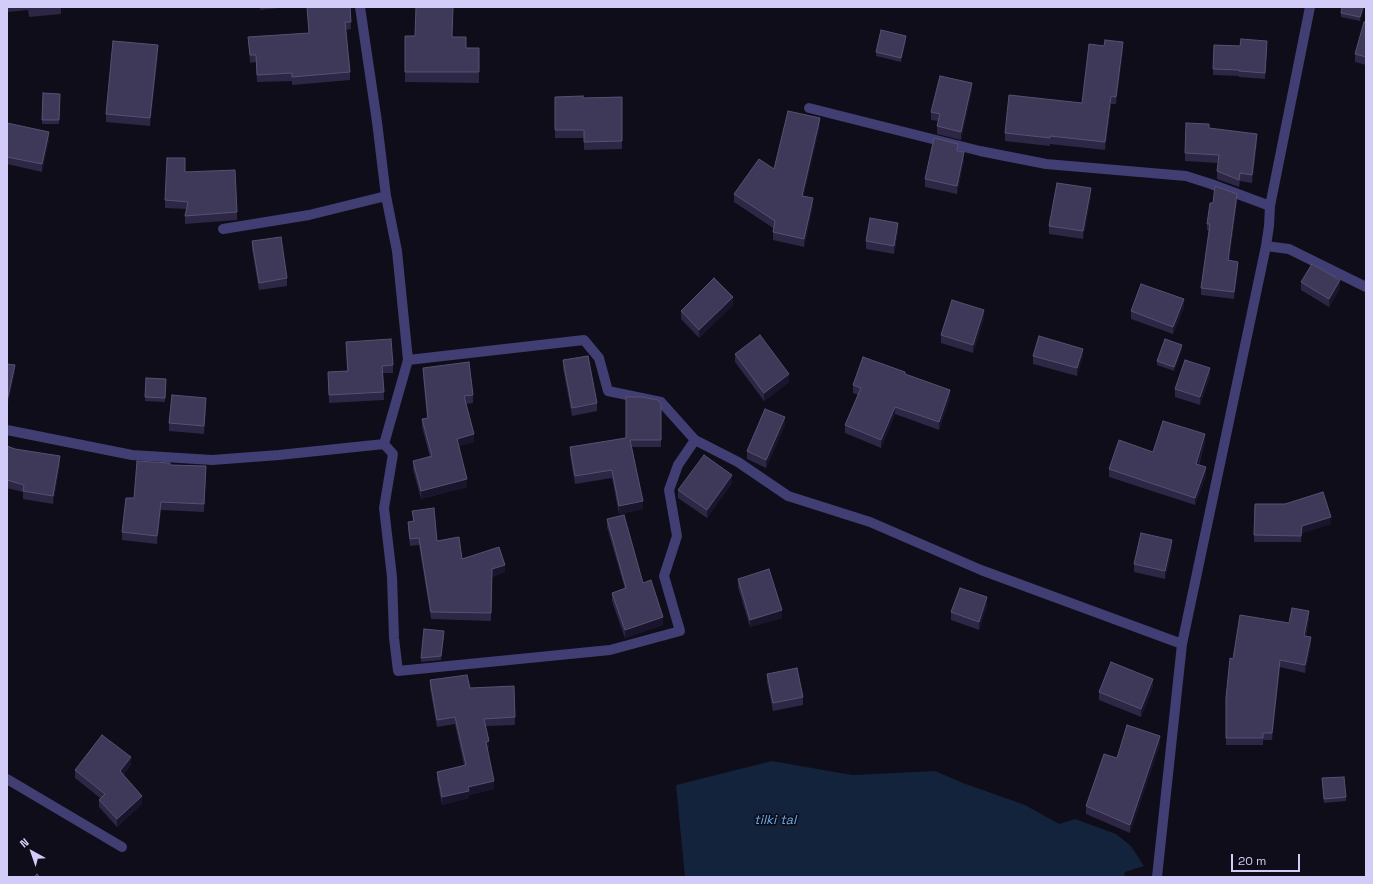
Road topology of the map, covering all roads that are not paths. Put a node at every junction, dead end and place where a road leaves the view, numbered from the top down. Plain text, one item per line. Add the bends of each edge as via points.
1 (360, 7) edge
2 (1310, 7) edge
3 (809, 108) dead end
4 (386, 196) junction
5 (1270, 206) junction
6 (223, 228) dead end
7 (1266, 246) junction
8 (1366, 288) edge
9 (408, 360) junction
10 (7, 430) edge
11 (695, 440) junction
12 (384, 444) junction
13 (1182, 644) junction
14 (7, 779) edge
15 (122, 846) dead end
16 (1157, 877) edge

1 - 4 street
2 - 5 street
3 - 5 street via 1046,164 1186,176
4 - 6 street via 309,215
4 - 9 street via 397,251
5 - 7 street
7 - 8 street via 1289,249
7 - 13 street
9 - 11 street via 584,340 599,358 608,391 661,402
9 - 12 street
10 - 12 street via 132,455 212,460
11 - 12 street via 678,465 669,490 678,536 664,576 680,631 610,650 398,671 392,577 384,508 393,454
11 - 13 street via 738,462 788,496 870,522 981,570
13 - 16 street
14 - 15 street

